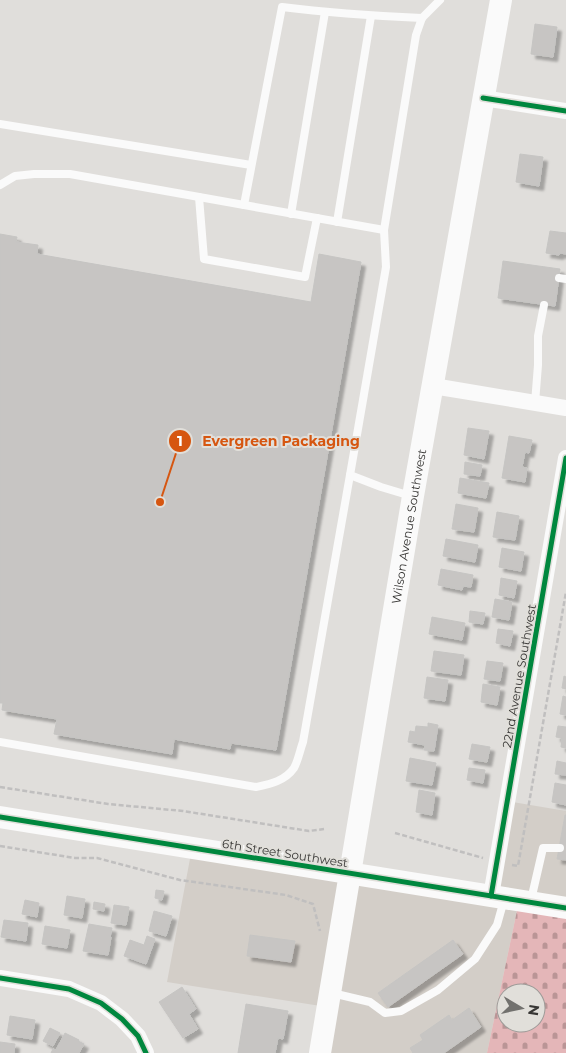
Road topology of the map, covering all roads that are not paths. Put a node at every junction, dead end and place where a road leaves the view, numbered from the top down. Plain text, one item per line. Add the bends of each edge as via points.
1 (440, 0) edge
2 (501, 0) edge
3 (325, 12) junction
4 (371, 16) junction
5 (422, 18) junction
6 (484, 98) junction
7 (566, 111) edge
8 (0, 124) edge
9 (251, 165) junction
10 (0, 185) edge
11 (199, 197) junction
12 (244, 205) junction
13 (291, 214) junction
14 (317, 218) junction
15 (336, 222) junction
16 (384, 230) junction
17 (544, 304) dead end
18 (433, 386) junction
19 (535, 403) junction
20 (566, 408) edge
21 (566, 458) edge
22 (350, 475) junction
23 (413, 496) junction
24 (0, 742) edge
25 (0, 817) edge
26 (560, 848) dead end
27 (350, 873) junction
28 (498, 897) junction
29 (531, 903) junction
30 (566, 908) edge
31 (0, 978) edge
32 (330, 992) junction
33 (146, 1053) edge
34 (320, 1053) edge

1 - 5 lane
2 - 6 main road, Wilson Avenue Southwest
3 - 4 lane
3 - 9 lane via 282,6
3 - 13 lane
4 - 5 lane
4 - 15 lane
5 - 16 lane via 416,35
6 - 7 street
6 - 18 main road, Wilson Avenue Southwest
8 - 9 lane
9 - 12 lane
10 - 11 lane via 16,176 70,174
11 - 12 lane
11 - 14 lane via 204,259 305,277
12 - 13 lane
13 - 14 lane
14 - 15 lane
15 - 16 lane
16 - 22 lane via 386,267
17 - 19 lane via 538,336
18 - 19 street
18 - 23 main road, Wilson Avenue Southwest
19 - 20 street
21 - 28 street, 22nd Avenue Southwest
22 - 23 lane
22 - 24 lane via 303,742 294,767 286,777 256,787
23 - 27 main road, Wilson Avenue Southwest
25 - 27 main road, 6th Street Southwest
26 - 29 lane via 543,848
27 - 28 main road, 6th Street Southwest
27 - 32 main road, Wilson Avenue Southwest
28 - 29 main road, 6th Street Southwest
28 - 32 lane via 497,925 475,959 438,990 401,1012 385,1013 370,1002
29 - 30 main road, 6th Street Southwest
31 - 33 street via 69,989 101,1003 138,1036
32 - 34 main road, Wilson Avenue Southwest

